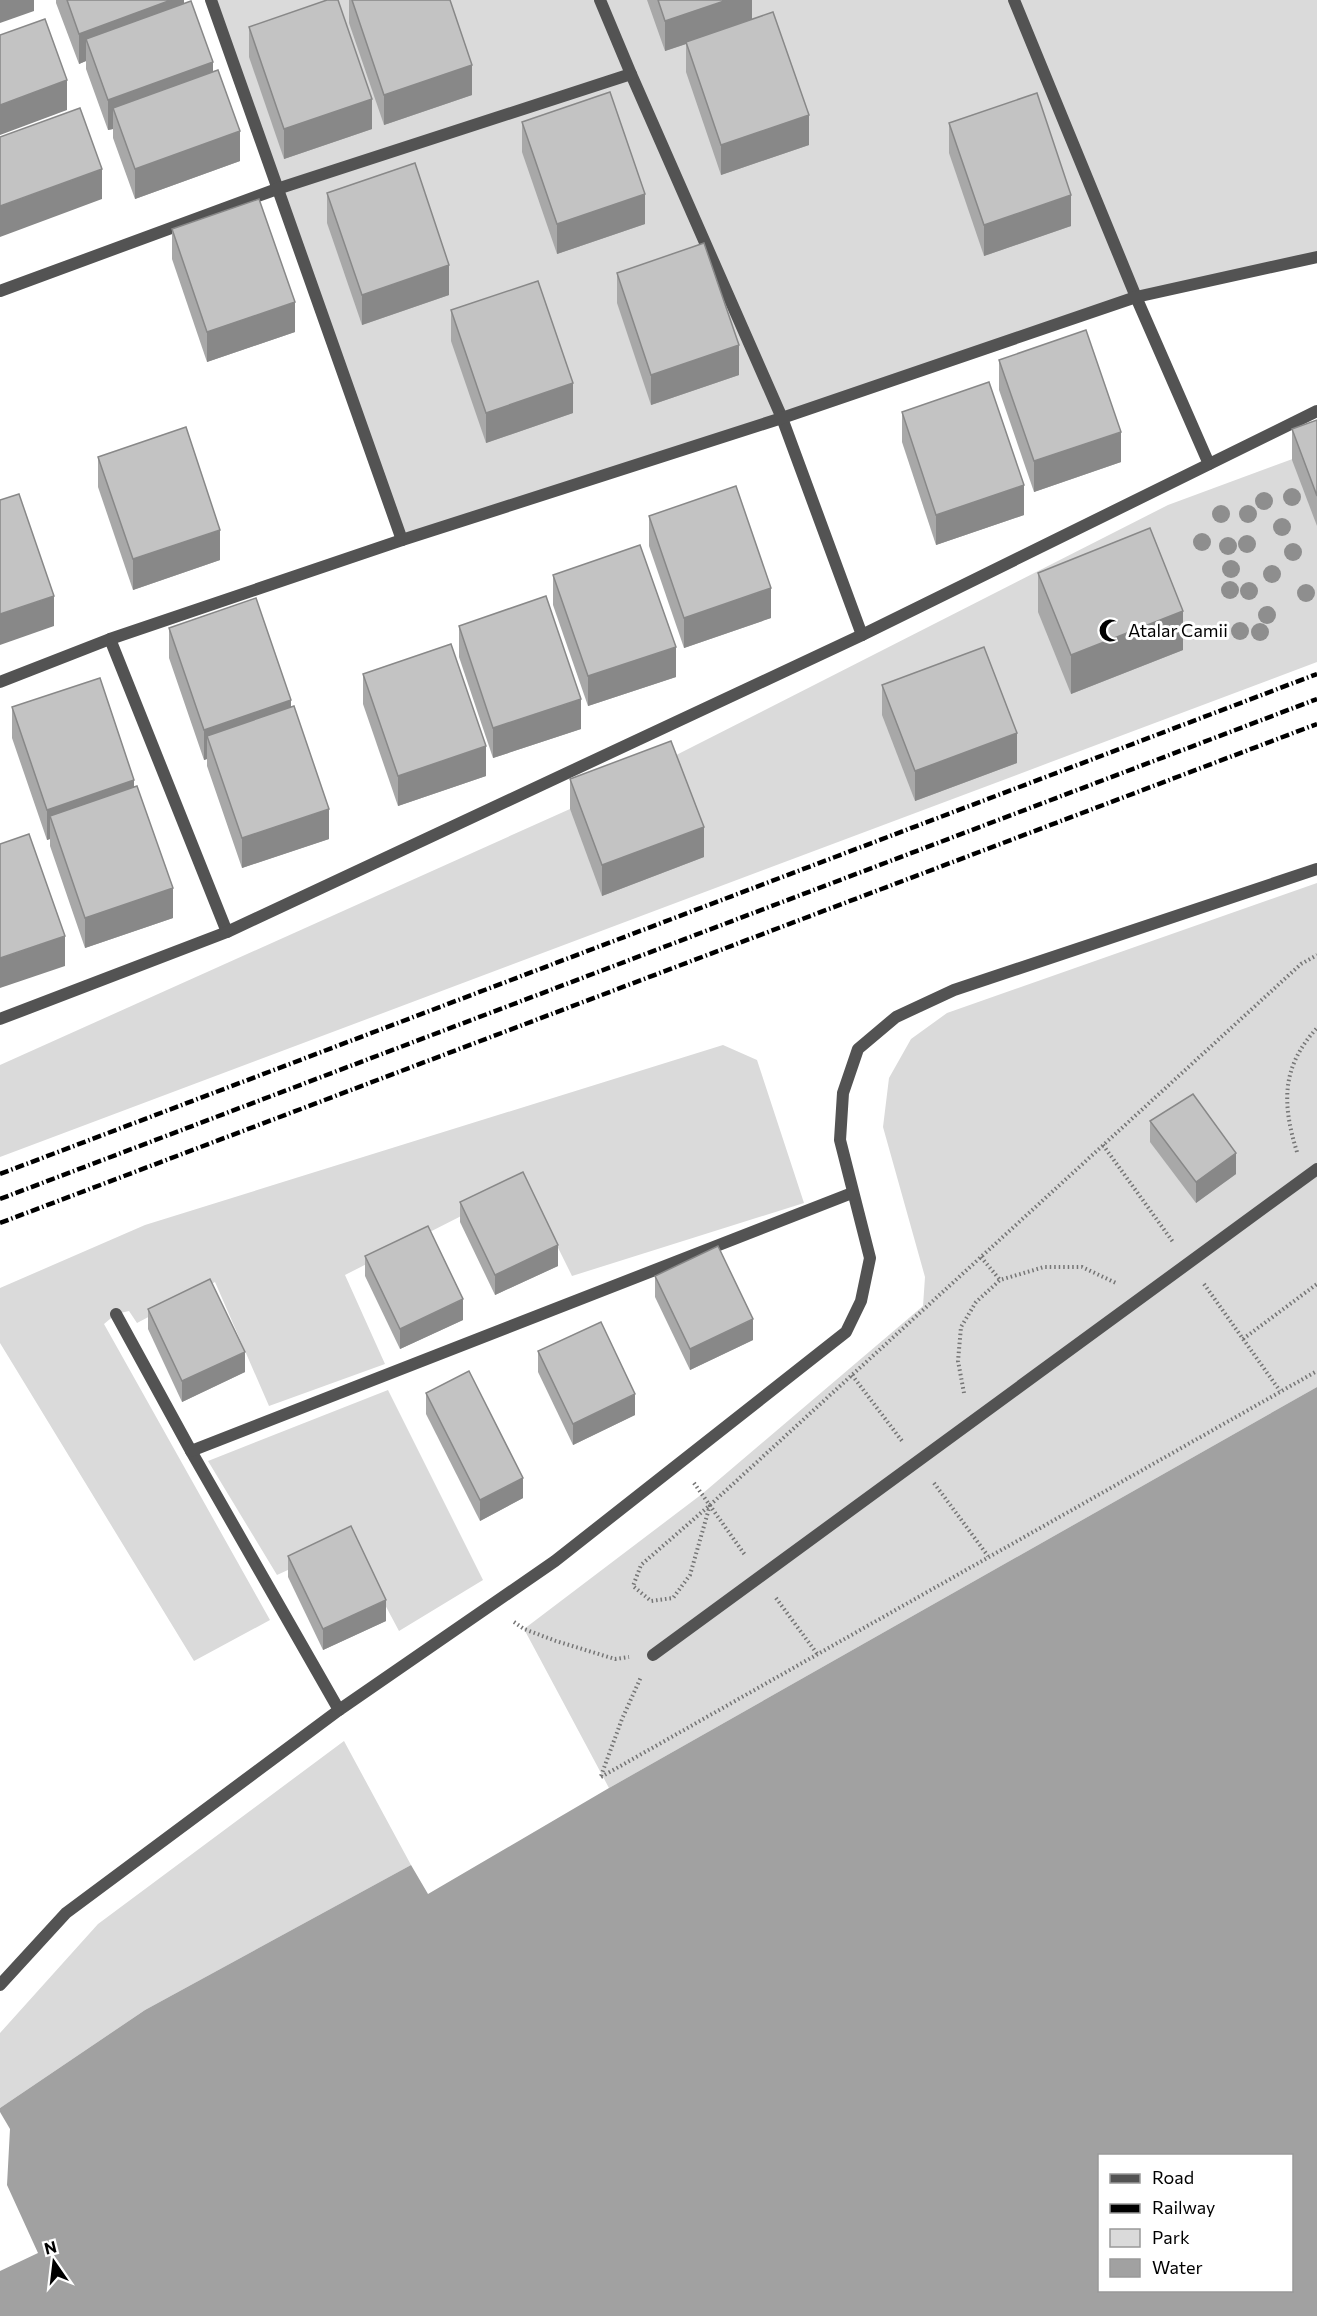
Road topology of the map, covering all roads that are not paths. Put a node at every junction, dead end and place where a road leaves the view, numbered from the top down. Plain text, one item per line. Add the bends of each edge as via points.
1 (211, 0) edge
2 (600, 0) edge
3 (1014, 0) edge
4 (631, 74) junction
5 (277, 189) junction
6 (1317, 257) edge
7 (0, 291) edge
8 (1136, 297) junction
9 (1317, 411) edge
10 (782, 418) junction
11 (1209, 464) junction
12 (402, 540) junction
13 (862, 635) junction
14 (110, 639) junction
15 (0, 682) edge
16 (1317, 869) edge
17 (227, 933) junction
18 (0, 1019) edge
19 (1313, 1172) edge
20 (852, 1193) junction
21 (116, 1314) dead end
22 (191, 1451) junction
23 (653, 1655) road end
24 (339, 1710) junction
25 (0, 1985) edge

1 - 5 street
2 - 4 street
3 - 8 street
4 - 5 street
4 - 10 street
5 - 7 street
5 - 12 street
6 - 8 street
8 - 10 street
8 - 11 street
9 - 11 street
10 - 12 street
10 - 13 street
11 - 13 street
12 - 14 street
13 - 17 street
14 - 15 street
14 - 17 street
16 - 20 street via 954,990 897,1017 858,1049 843,1093 840,1140
17 - 18 street
19 - 23 street
20 - 22 street
20 - 24 street via 870,1258 861,1301 846,1332 555,1561
21 - 22 street
22 - 24 street
24 - 25 street via 66,1913

